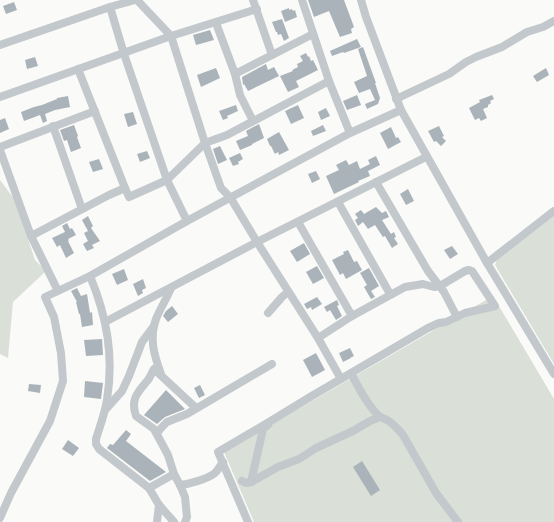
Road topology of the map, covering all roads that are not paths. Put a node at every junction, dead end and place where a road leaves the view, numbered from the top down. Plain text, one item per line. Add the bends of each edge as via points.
1 (136, 0) edge
2 (253, 0) edge
3 (302, 0) edge
4 (361, 0) edge
5 (110, 7) junction
6 (256, 9) junction
7 (554, 21) edge
8 (216, 23) junction
9 (313, 34) junction
10 (172, 36) junction
11 (0, 45) edge
12 (124, 54) junction
13 (272, 55) junction
14 (78, 69) junction
15 (235, 74) junction
16 (329, 81) junction
17 (0, 97) edge
18 (396, 99) junction
19 (401, 110) junction
20 (95, 111) junction
21 (253, 121) junction
22 (53, 126) junction
23 (350, 133) junction
24 (205, 143) junction
25 (0, 147) edge
26 (0, 150) edge
27 (426, 156) junction
28 (167, 180) junction
29 (376, 182) junction
30 (125, 188) junction
31 (230, 197) junction
32 (338, 202) junction
33 (82, 209) junction
34 (554, 210) edge
35 (187, 221) junction
36 (298, 222) junction
37 (31, 236) junction
38 (257, 242) junction
39 (487, 263) junction
40 (90, 276) junction
41 (440, 286) junction
42 (172, 288) junction
43 (58, 291) junction
44 (288, 292) junction
45 (390, 294) junction
46 (268, 313) dead end
47 (352, 316) junction
48 (457, 317) junction
49 (105, 322) junction
50 (154, 326) junction
51 (318, 338) junction
52 (272, 364) dead end
53 (352, 373) junction
54 (554, 374) edge
55 (163, 377) junction
56 (341, 379) junction
57 (196, 408) junction
58 (104, 411) junction
59 (380, 417) junction
60 (274, 419) junction
61 (157, 433) junction
62 (223, 462) junction
63 (174, 474) junction
64 (242, 482) dead end
65 (251, 482) junction
66 (180, 485) junction
67 (150, 488) junction
68 (159, 505) junction
69 (0, 518) edge
70 (156, 522) edge
71 (174, 522) edge
72 (185, 522) edge
73 (248, 522) edge
74 (458, 522) edge

1 - 5 street
1 - 10 street
2 - 6 street
3 - 9 street
4 - 18 street
5 - 11 street
5 - 12 street
6 - 8 street
6 - 13 street
7 - 18 street via 526,32 502,47 476,57 449,74
8 - 10 street
8 - 15 street
9 - 13 street
9 - 16 street
10 - 12 street
10 - 24 street
12 - 14 street
12 - 28 street
13 - 15 street
14 - 17 street
14 - 20 street
15 - 21 street via 240,95
16 - 21 street
16 - 23 street
18 - 19 street
19 - 23 street
19 - 27 street
20 - 22 street
20 - 30 street
21 - 24 street
22 - 25 street
22 - 33 street
23 - 31 street
24 - 28 street
24 - 31 street via 222,188
26 - 37 street
27 - 29 street
27 - 39 street
28 - 30 street via 129,197
28 - 35 street
29 - 32 street
29 - 41 street via 428,271
30 - 33 street
31 - 35 street
31 - 38 street
32 - 36 street
32 - 45 street
33 - 37 street
34 - 39 street
35 - 40 street
36 - 38 street
36 - 47 street
37 - 43 street
38 - 42 street
38 - 44 street
39 - 54 street
40 - 43 street
40 - 49 street
41 - 45 street via 405,286
41 - 48 street
41 - 48 street via 465,271 472,271 495,306
42 - 49 street
42 - 50 street
43 - 69 street via 46,297 54,317 63,381 50,421
44 - 46 street
44 - 51 street
45 - 47 street
47 - 51 street
48 - 53 street via 428,328
49 - 58 street via 110,369
50 - 55 street via 155,358
50 - 58 street via 142,342 122,391
51 - 56 street
52 - 57 street
53 - 56 street
53 - 59 street
55 - 57 street
55 - 61 street via 154,369 137,394 133,406 136,416
56 - 60 street
57 - 61 street via 167,422
58 - 67 street via 96,444
59 - 65 street
59 - 74 street via 399,430 436,493
60 - 62 street via 218,452
60 - 65 street via 263,429
61 - 63 street
62 - 66 street via 215,473
62 - 73 street
63 - 66 street
63 - 67 street
64 - 65 street
66 - 72 street via 186,509
67 - 68 street
68 - 70 street
68 - 71 street

